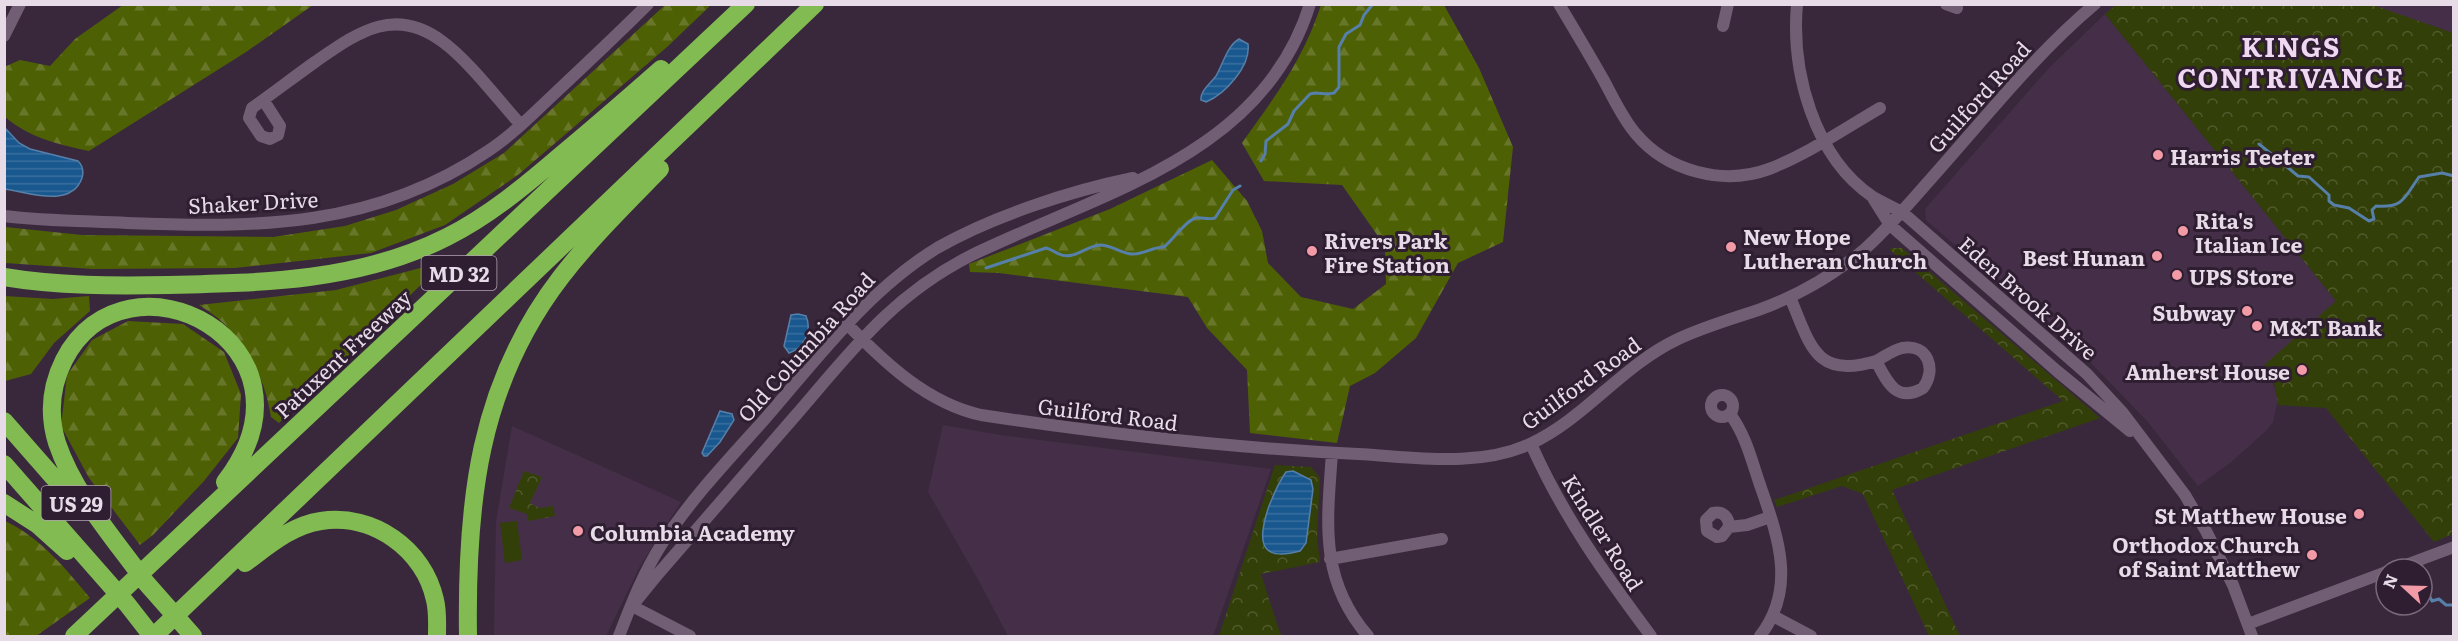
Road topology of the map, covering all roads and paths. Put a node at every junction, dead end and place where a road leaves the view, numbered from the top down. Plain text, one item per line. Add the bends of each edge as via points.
1 (20, 4) edge
2 (648, 4) edge
3 (735, 4) edge
4 (746, 4) edge
5 (815, 4) edge
6 (820, 4) edge
7 (1310, 4) edge
8 (1559, 4) edge
9 (1728, 4) edge
10 (1797, 4) edge
11 (2095, 4) edge
12 (1723, 26) dead end
13 (4, 36) edge
14 (264, 101) dead end
15 (1880, 108) dead end
16 (521, 125) junction
17 (1824, 140) junction
18 (1146, 175) junction
19 (1872, 196) junction
20 (1902, 212) junction
21 (4, 216) edge
22 (1890, 225) junction
23 (4, 277) edge
24 (1790, 297) junction
25 (847, 324) junction
26 (862, 339) junction
27 (1876, 361) junction
28 (1730, 414) dead end
29 (387, 415) junction
30 (4, 421) edge
31 (2145, 443) junction
32 (1531, 444) junction
33 (1332, 453) junction
34 (4, 465) edge
35 (4, 503) edge
36 (1770, 517) junction
37 (1729, 527) dead end
38 (1443, 539) dead end
39 (173, 542) junction
40 (2454, 547) edge
41 (2427, 557) edge
42 (1330, 560) junction
43 (232, 573) junction
44 (2374, 577) edge
45 (147, 584) junction
46 (198, 600) junction
47 (118, 603) junction
48 (632, 606) junction
49 (1773, 616) junction
50 (2248, 624) junction
51 (191, 633) edge
52 (67, 636) edge
53 (74, 636) edge
54 (153, 636) edge
55 (165, 636) edge
56 (437, 636) edge
57 (468, 636) edge
58 (619, 636) edge
59 (690, 636) edge
60 (1368, 636) edge
61 (1651, 636) edge
62 (1760, 636) edge
63 (1811, 636) edge
64 (2252, 636) edge

1 - 13 street
2 - 16 street, Shaker Drive
3 - 23 highway via 500,204 449,237 387,262 330,276 213,284 93,284
4 - 39 highway, Patuxent Freeway / MD 32
5 - 29 highway, MD 32
6 - 57 highway via 737,94 603,228 537,312 504,378 482,447 470,518
7 - 18 street, Old Columbia Road via 1284,59 1239,116 1197,149
8 - 17 street via 1626,120 1643,141 1670,160 1719,176 1751,174 1783,163
9 - 12 street
10 - 17 street, Eden Brook Drive via 1796,55
11 - 20 street, Guilford Road via 2052,43
14 - 16 street via 350,37 364,30 403,25 432,35 450,48
15 - 17 street
16 - 21 street, Shaker Drive via 488,151 438,180 373,207 320,218 202,225
17 - 19 street, Eden Brook Drive via 1845,170
18 - 25 street, Old Columbia Road via 1012,214 958,237 885,286
18 - 26 street, Old Columbia Road via 946,268 900,301
19 - 20 street, Eden Brook Drive
19 - 22 street, Eden Brook Drive
20 - 22 street, Guilford Road
20 - 31 street, Eden Brook Drive via 2087,374
22 - 24 street, Guilford Road via 1845,265
22 - 31 street, Eden Brook Drive
24 - 27 street via 1811,346 1822,359 1848,368
24 - 32 street, Guilford Road via 1659,349
25 - 26 street, Guilford Road
25 - 48 street, Old Columbia Road via 679,519 647,569
26 - 33 street, Guilford Road via 932,397 964,411 1186,442
26 - 48 street, Old Columbia Road
27 - 27 street via 1888,384 1901,392 1916,392 1931,375 1929,359 1914,348 1902,348
28 - 36 street via 1742,432
29 - 43 highway
29 - 46 highway, MD 32
30 - 45 highway, US 29
31 - 50 street, Eden Brook Drive via 2185,495 2206,531
32 - 33 street, Guilford Road via 1483,458
32 - 61 street, Kindler Road via 1582,541
33 - 42 street via 1327,528
34 - 47 highway, US 29
35 - 47 highway via 38,525
36 - 37 street
36 - 49 street via 1783,574
38 - 42 street
39 - 45 highway via 236,468 251,438 255,403 245,364 219,330 177,310 146,307 112,315 78,339 58,371 51,400 57,442 70,472
39 - 47 highway, Patuxent Freeway / MD 32
40 - 41 street
42 - 60 street via 1344,602
43 - 46 highway
43 - 56 highway via 286,533 302,526 338,520 370,526 400,543 424,570 436,601
44 - 50 street
45 - 51 highway, US 29
46 - 54 highway, MD 32
46 - 55 highway
47 - 52 highway
47 - 53 highway, Patuxent Freeway / MD 32
47 - 54 highway, US 29
48 - 58 street, Old Columbia Road
48 - 59 street
49 - 62 street
49 - 63 street
50 - 64 street, Eden Brook Drive

